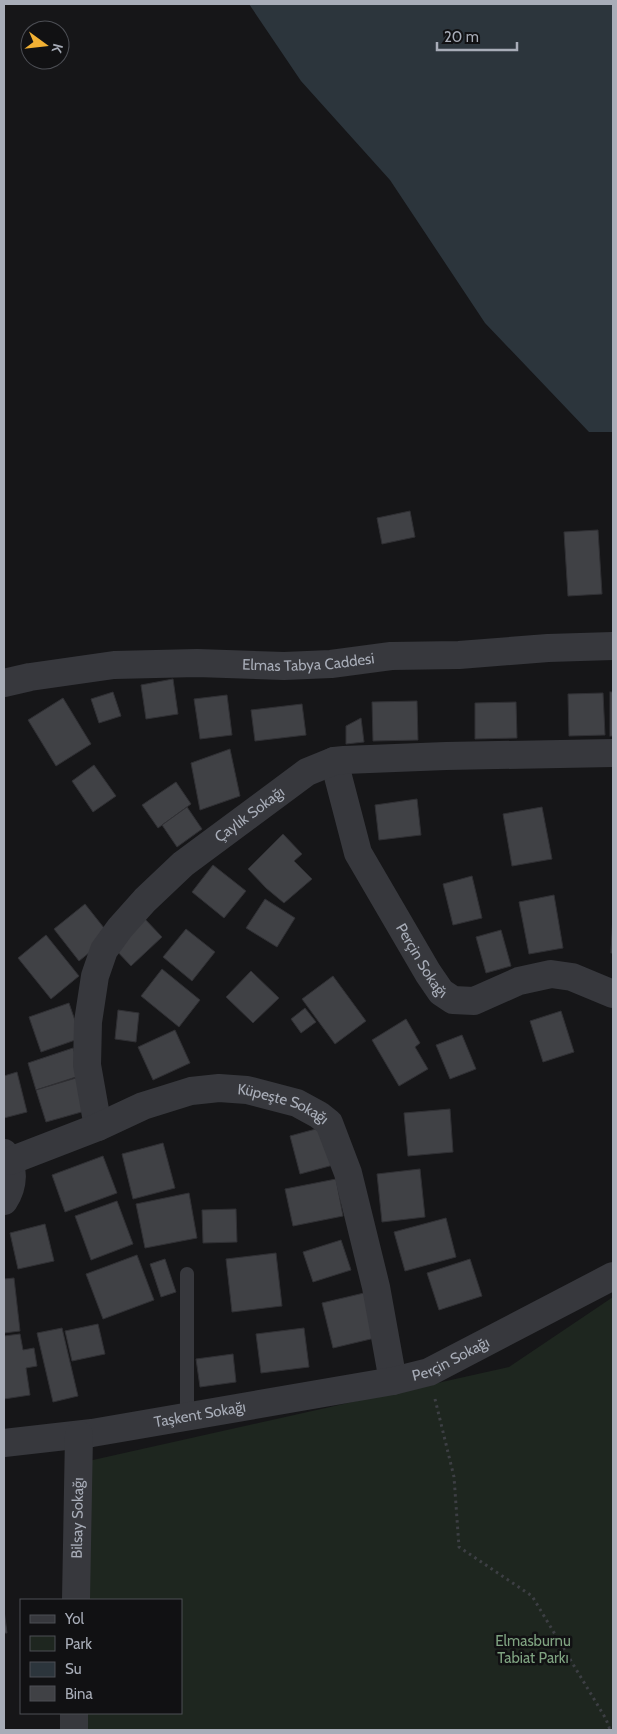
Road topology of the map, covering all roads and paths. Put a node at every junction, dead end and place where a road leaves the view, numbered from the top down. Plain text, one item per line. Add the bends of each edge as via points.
1 (613, 646) edge
2 (4, 683) edge
3 (613, 753) edge
4 (334, 762) junction
5 (613, 994) edge
6 (98, 1127) junction
7 (7, 1157) edge
8 (4, 1201) edge
9 (187, 1274) dead end
10 (613, 1276) edge
11 (429, 1372) junction
12 (393, 1381) junction
13 (187, 1417) junction
14 (79, 1435) junction
15 (4, 1443) edge
16 (76, 1599) edge
17 (74, 1714) edge
18 (74, 1730) edge
19 (610, 1730) edge

1 - 2 street, Elmas Tabya Caddesi via 392,656 284,666 114,665
3 - 4 street, Çaylık Sokağı
4 - 5 street, Perçin Sokağı via 358,853 441,992 453,1000 474,1001 519,981 551,974 572,977
4 - 6 street, Çaylık Sokağı via 307,772 183,864 145,900 104,950 95,976 88,1022 87,1065
6 - 7 street, Küpeşte Sokağı
6 - 12 street, Küpeşte Sokağı via 191,1091 219,1088 247,1090 297,1103 329,1123 348,1174 376,1287
7 - 8 street via 12,1178
9 - 13 lane
10 - 11 street, Perçin Sokağı
11 - 12 street, Perçin Sokağı
11 - 19 path via 454,1477 459,1547 532,1596
12 - 13 street, Taşkent Sokağı
13 - 14 street, Taşkent Sokağı
14 - 15 street, Taşkent Sokağı
14 - 16 street, Bilsay Sokağı
17 - 18 street

